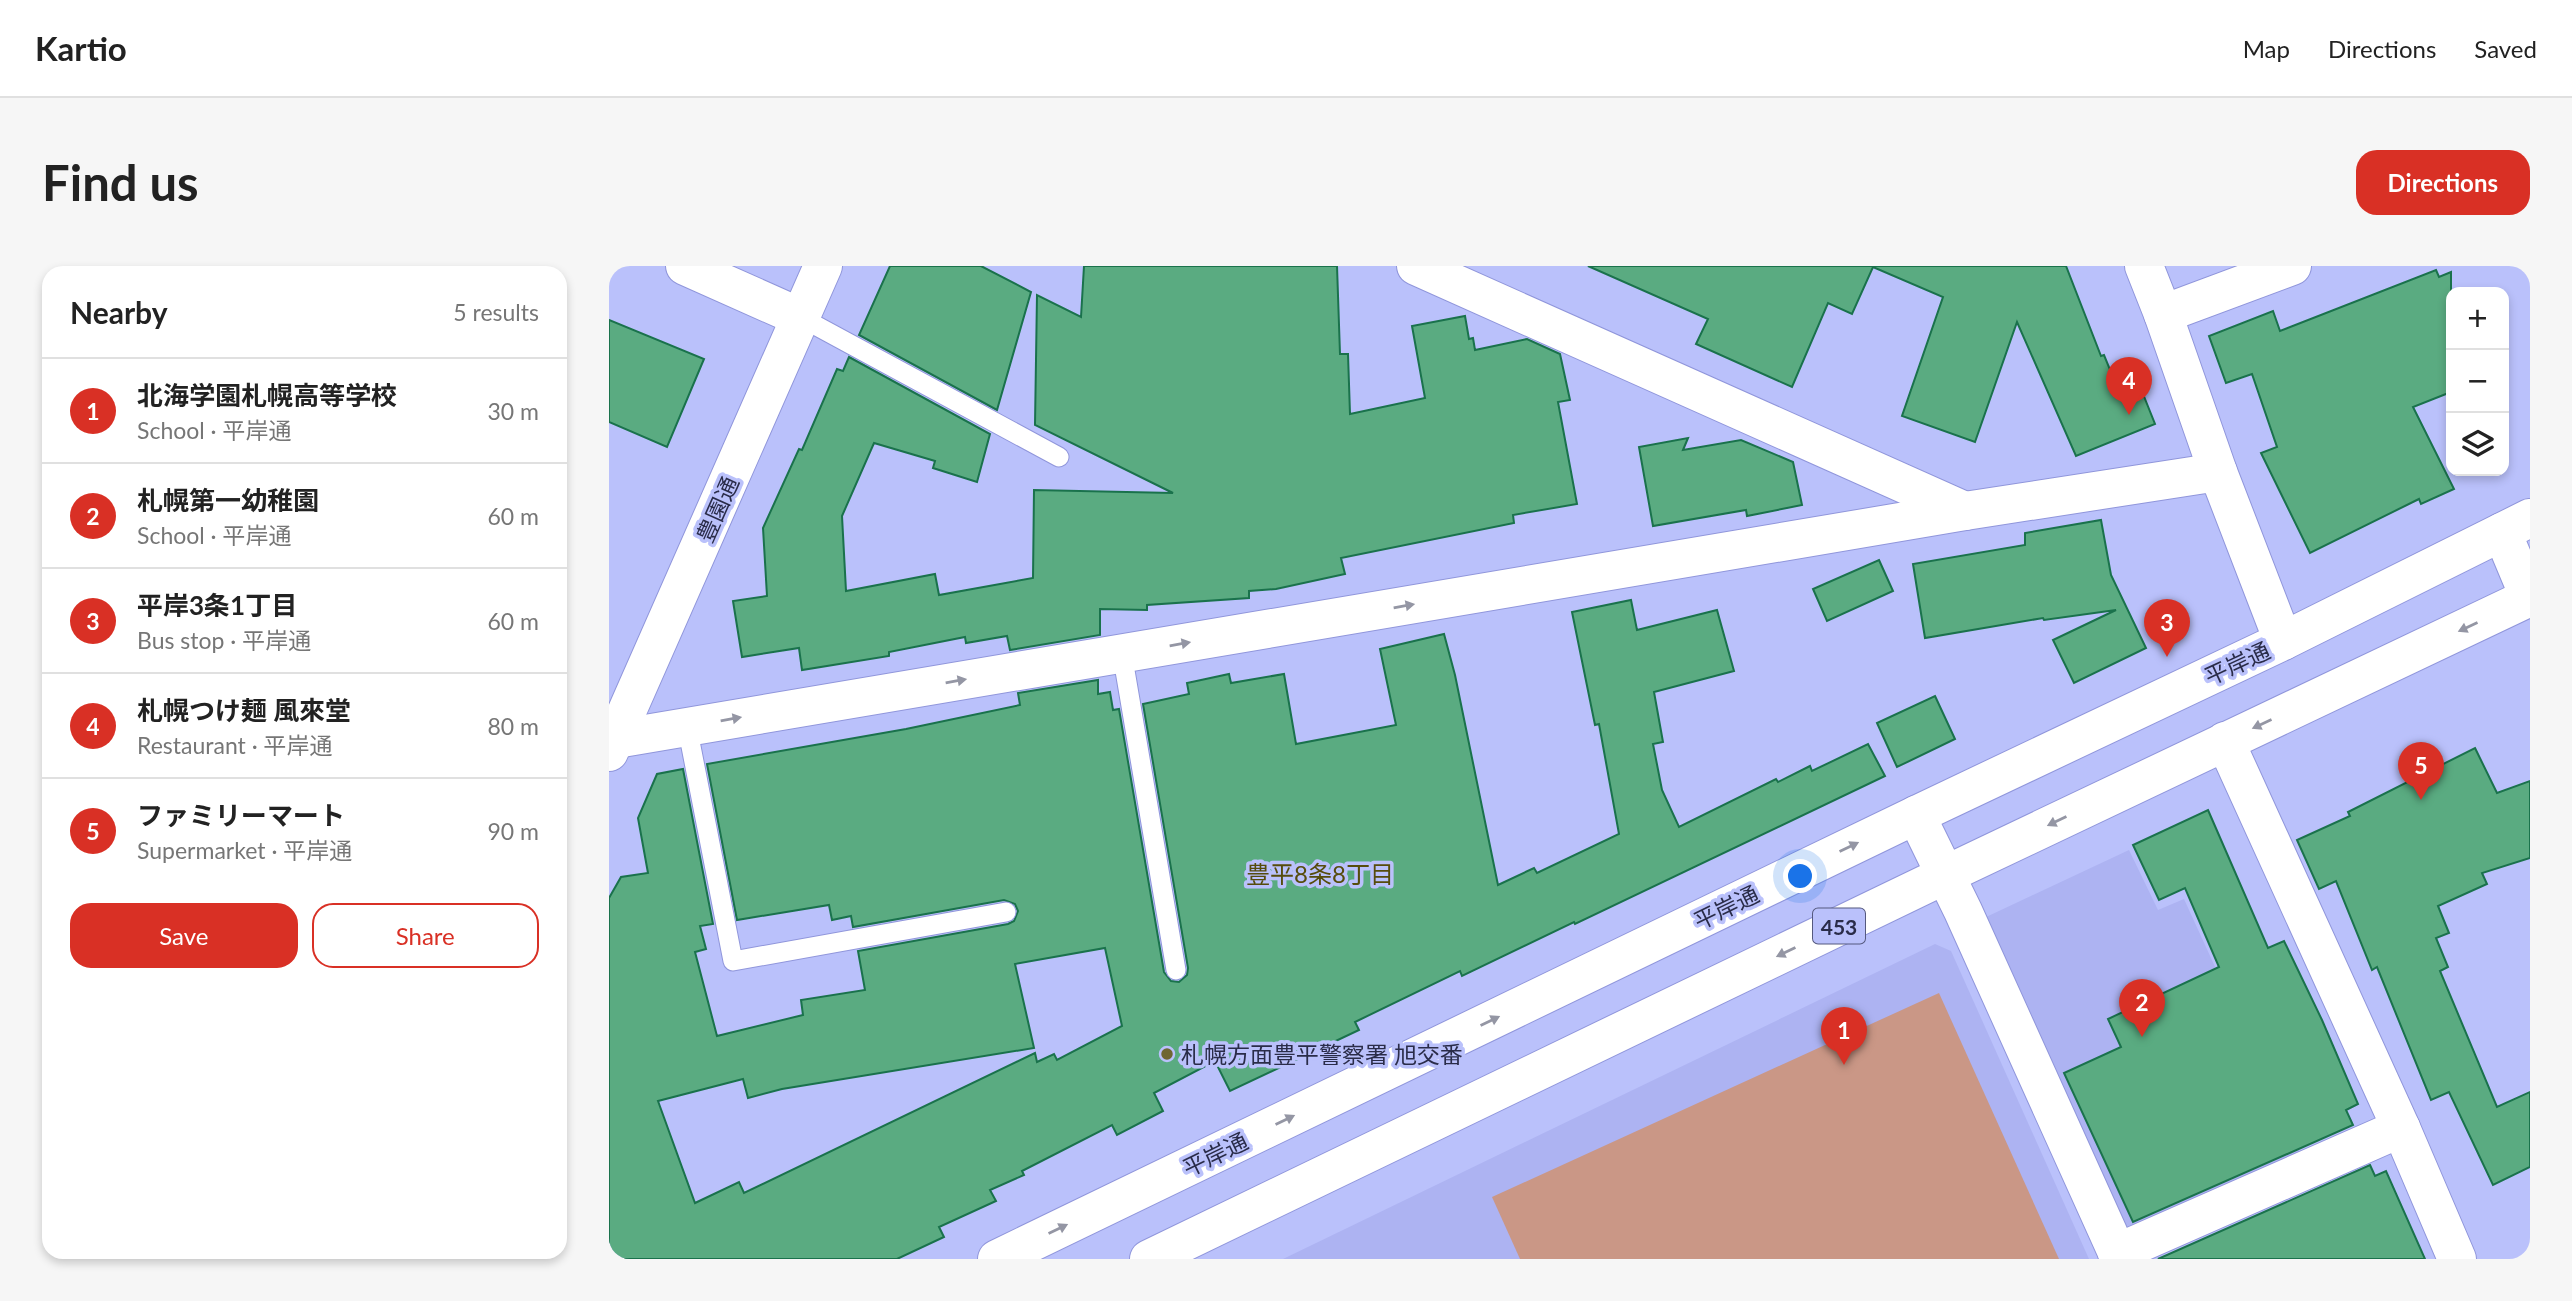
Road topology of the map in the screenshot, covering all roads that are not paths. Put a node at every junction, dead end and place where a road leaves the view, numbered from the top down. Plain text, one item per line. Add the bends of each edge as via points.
1 (685, 266) edge
2 (823, 266) edge
3 (1416, 266) edge
4 (2144, 266) edge
5 (2292, 266) edge
6 (2163, 314) junction
7 (802, 318) junction
8 (1059, 457) dead end
9 (2218, 472) junction
10 (1965, 511) junction
11 (2516, 525) edge
12 (2530, 598) edge
13 (2283, 641) junction
14 (1122, 653) junction
15 (687, 726) junction
16 (2225, 741) junction
17 (612, 745) edge
18 (1916, 815) junction
19 (1945, 875) junction
20 (1006, 912) dead end
21 (1177, 970) dead end
22 (2401, 1128) junction
23 (2118, 1256) edge
24 (997, 1259) edge
25 (1149, 1259) edge
26 (2457, 1259) edge

1 - 7 main road
2 - 7 main road, 豊園通
3 - 10 main road
4 - 6 main road
5 - 6 main road
6 - 9 main road
7 - 8 lane
7 - 17 main road, 豊園通
9 - 10 main road
9 - 13 main road
14 -> 10 main road
11 - 12 main road
11 - 13 main road, 平岸通
12 -> 16 main road, 453
13 - 18 main road, 平岸通
15 -> 14 main road
14 - 21 lane
15 - 17 main road
15 - 20 lane via 733,961
16 -> 19 main road, 453
16 - 22 main road
18 - 19 main road
24 -> 18 main road, 平岸通
19 - 23 main road
19 -> 25 main road, 453
22 - 23 main road
22 - 26 main road

